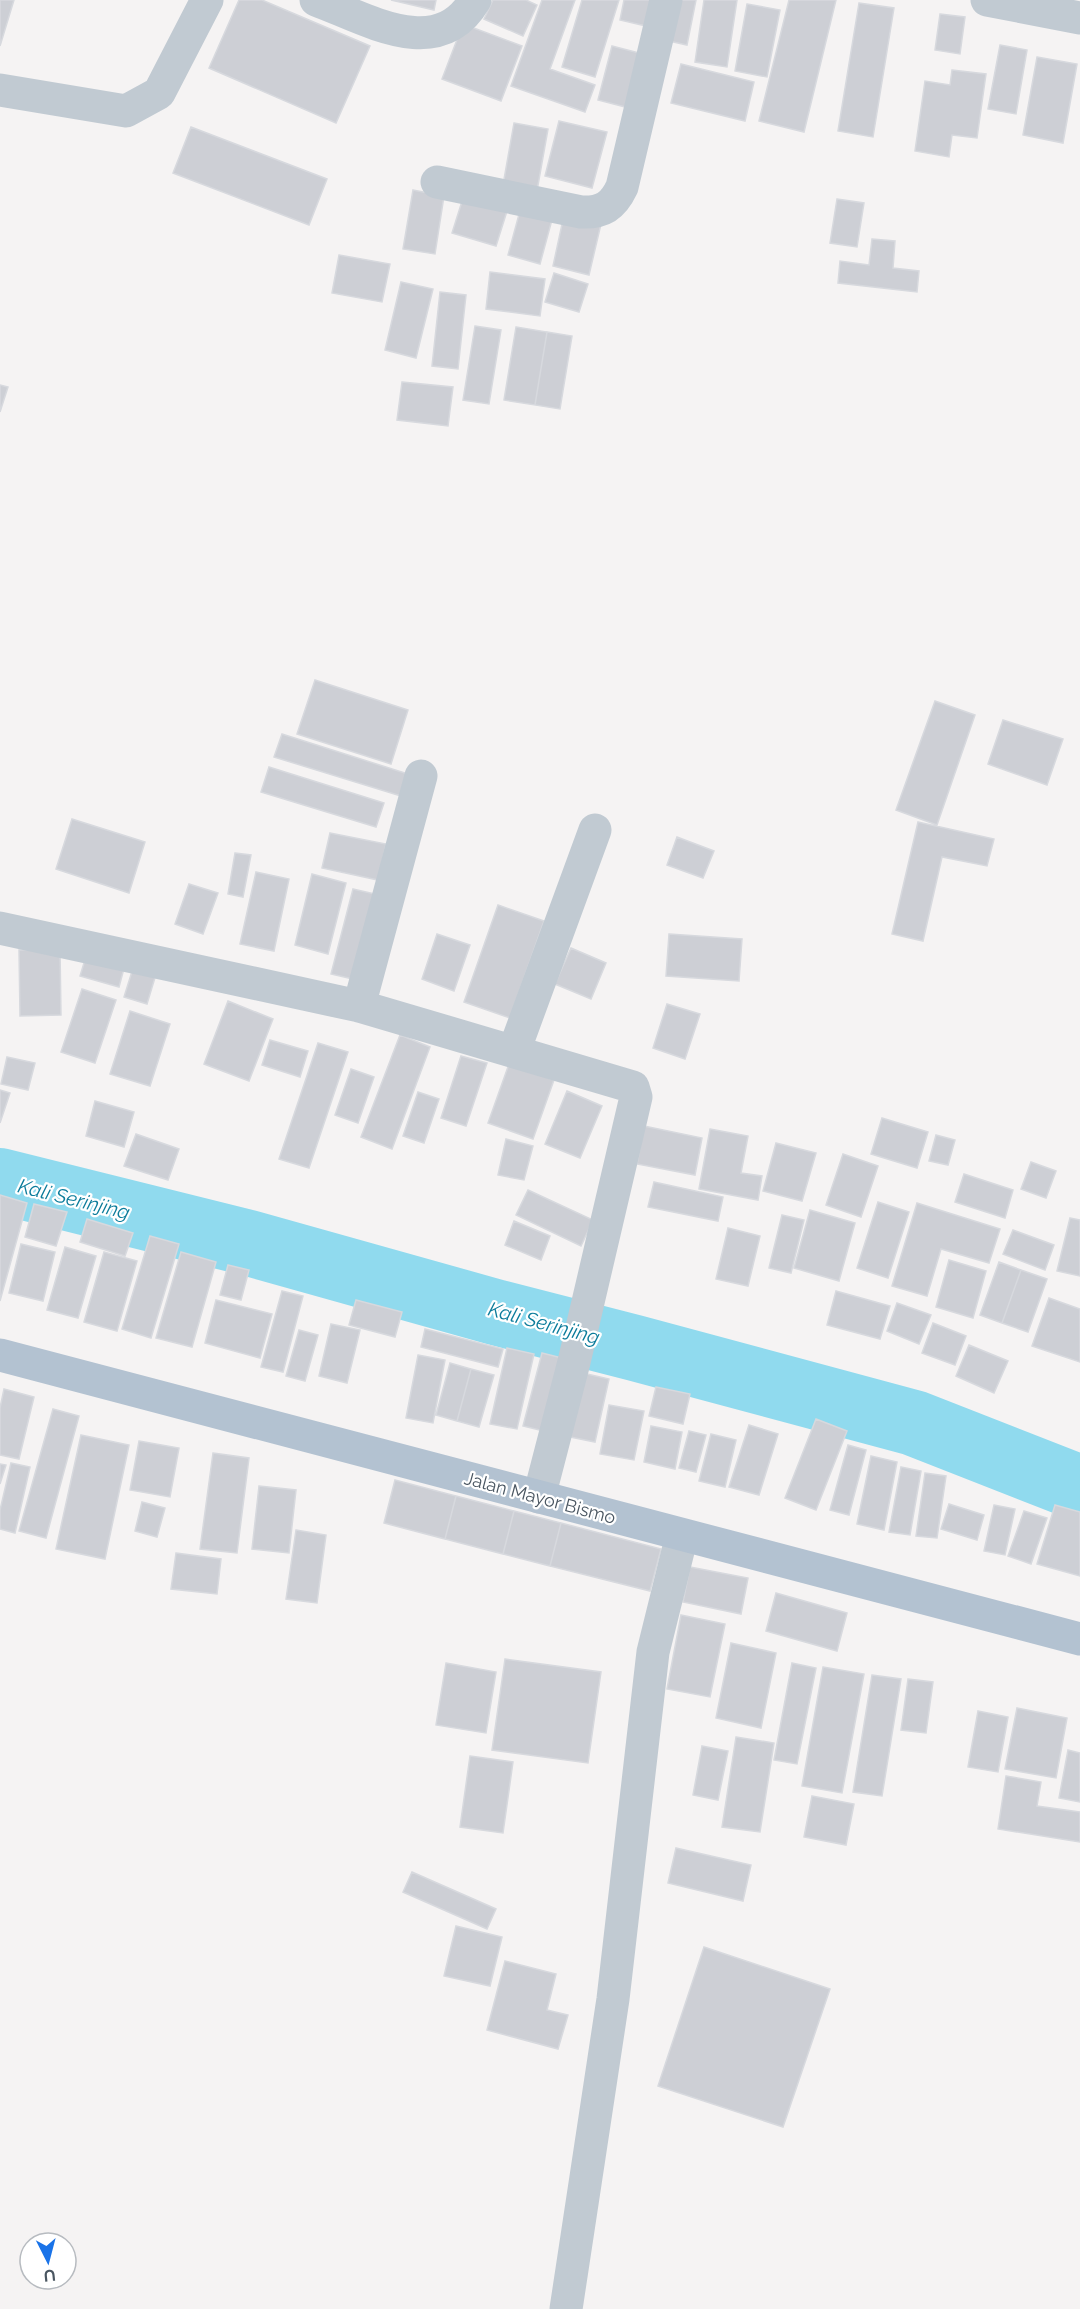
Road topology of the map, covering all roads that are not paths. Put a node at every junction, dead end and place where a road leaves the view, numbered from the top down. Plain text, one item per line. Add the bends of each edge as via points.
1 (207, 0) edge
2 (316, 0) edge
3 (476, 0) edge
4 (666, 0) edge
5 (987, 0) edge
6 (1080, 18) edge
7 (0, 90) edge
8 (436, 182) dead end
9 (421, 776) dead end
10 (595, 830) dead end
11 (0, 928) edge
12 (359, 1006) junction
13 (514, 1051) junction
14 (0, 1355) edge
15 (539, 1497) junction
16 (682, 1535) junction
17 (1080, 1638) edge
18 (566, 2309) edge

1 - 7 street via 159,93 126,111
2 - 3 street via 393,30 423,34 456,23 468,14
4 - 8 street via 622,187 607,208 581,212
5 - 6 street
9 - 12 street
10 - 13 street
11 - 12 street
12 - 13 street
13 - 15 street via 633,1088 636,1097
14 - 15 main road, Jalan Mayor Bismo
15 - 16 main road, Jalan Mayor Bismo
16 - 17 main road, Jalan Mayor Bismo
16 - 18 street via 653,1652 613,2000

